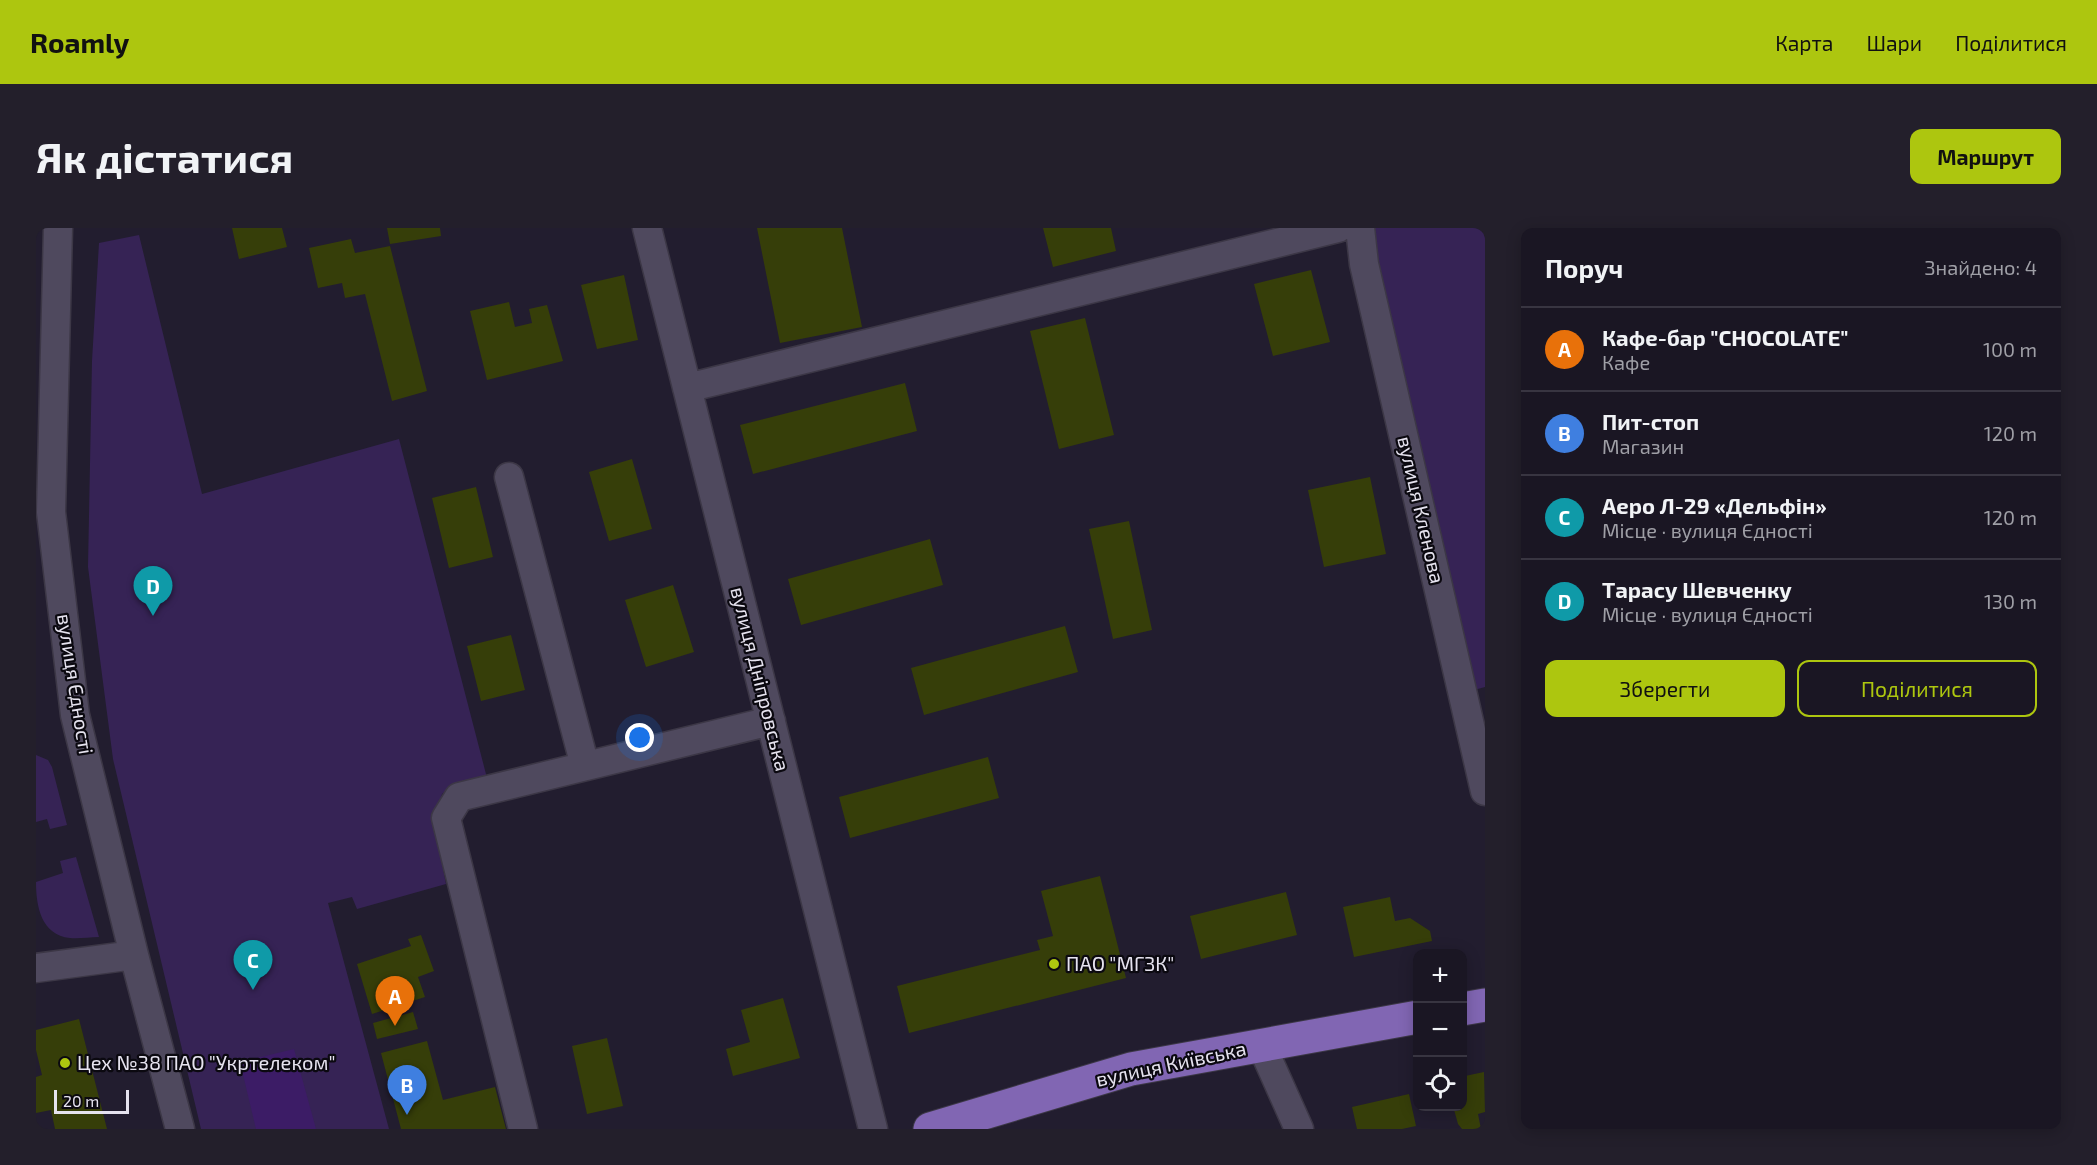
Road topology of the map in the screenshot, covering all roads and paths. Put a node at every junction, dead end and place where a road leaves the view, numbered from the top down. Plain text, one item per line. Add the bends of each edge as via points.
1 (58, 228) edge
2 (647, 228) edge
3 (1338, 228) edge
4 (1360, 228) edge
5 (687, 388) junction
6 (44, 430) edge
7 (510, 477) dead end
8 (1474, 690) edge
9 (771, 721) junction
10 (585, 766) junction
11 (1485, 791) edge
12 (134, 955) junction
13 (36, 968) edge
14 (1485, 1005) edge
15 (1467, 1008) edge
16 (1413, 1018) edge
17 (1261, 1044) junction
18 (180, 1129) edge
19 (523, 1129) edge
20 (873, 1129) edge
21 (930, 1129) edge
22 (1299, 1129) edge

1 - 6 street, вулиця Єдності
2 - 5 street, вулиця Дніпровська
3 - 5 street
4 - 8 street, вулиця Кленова via 1364,264
5 - 9 street, вулиця Дніпровська
6 - 12 street, вулиця Єдності via 75,715
7 - 10 street
8 - 11 street, вулиця Кленова
9 - 10 street
9 - 20 street, вулиця Дніпровська
10 - 19 street via 459,797 446,818
12 - 13 street
12 - 18 street, вулиця Єдності
14 - 15 main road
16 - 17 main road, вулиця Київська
17 - 21 main road, вулиця Київська via 1131,1069
17 - 22 street

